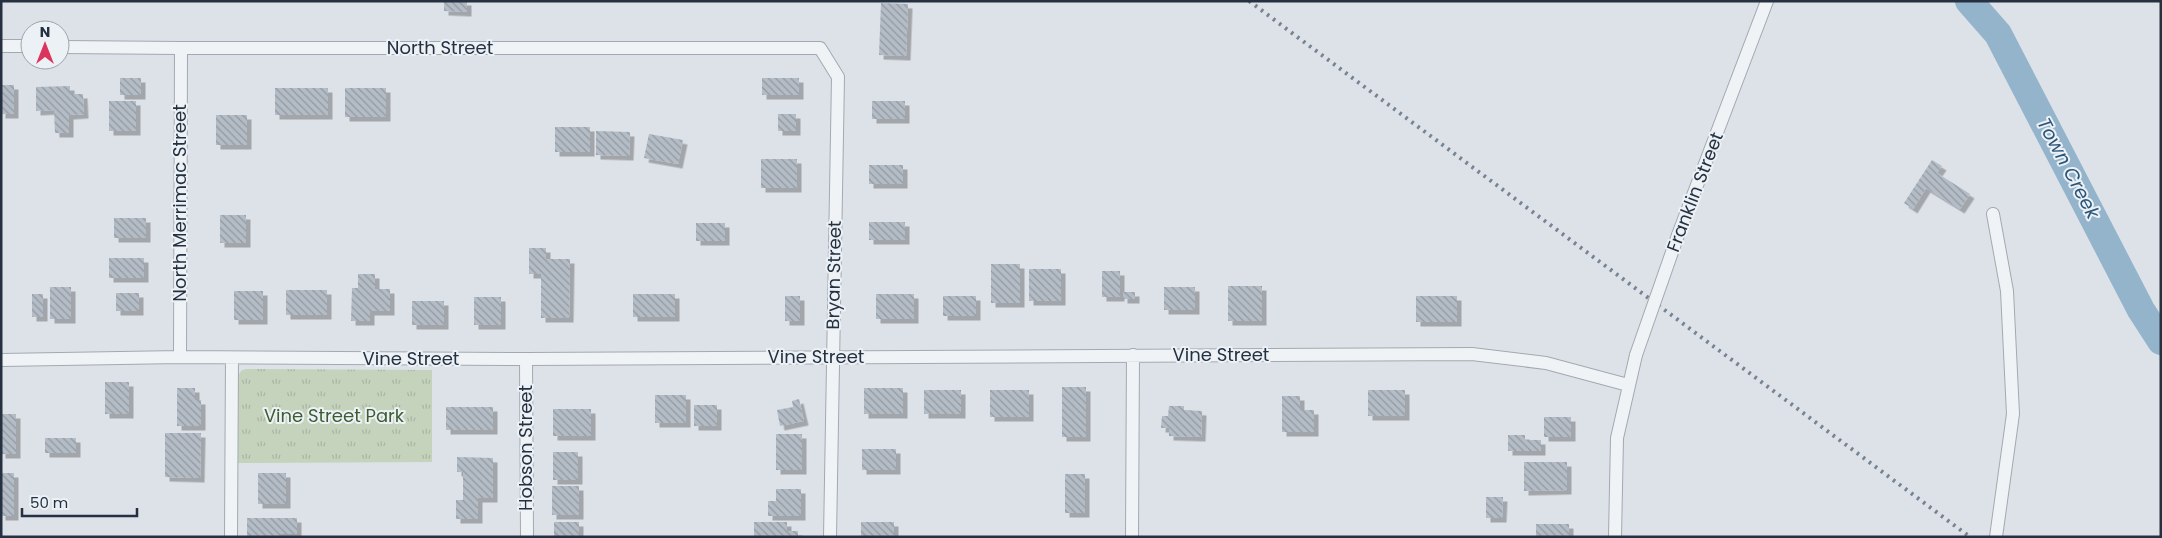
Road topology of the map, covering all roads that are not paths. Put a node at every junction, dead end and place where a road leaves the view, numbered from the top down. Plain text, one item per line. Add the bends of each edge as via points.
1 (1767, 1) edge
2 (1, 46) edge
3 (20, 46) edge
4 (70, 46) edge
5 (181, 48) junction
6 (820, 48) joint
7 (1993, 214) dead end
8 (1132, 355) junction
9 (180, 357) junction
10 (832, 357) junction
11 (232, 358) junction
12 (526, 359) junction
13 (1, 360) edge
14 (1628, 385) junction
15 (231, 537) edge
16 (526, 537) edge
17 (830, 537) edge
18 (1132, 537) edge
19 (1615, 537) edge
20 (1996, 537) edge

1 - 14 street, Franklin Street, bridge via 1678,235
2 - 3 street
4 - 5 street, North Street
5 - 6 street, North Street
5 - 9 street, North Merrimac Street
6 - 10 street, Bryan Street via 838,77
7 - 20 street via 2007,291 2013,414
8 - 10 street, Vine Street
8 - 14 street, Vine Street via 1472,354 1546,363
8 - 18 street
9 - 11 street, Vine Street
9 - 13 street, Vine Street
10 - 12 street, Vine Street
10 - 17 street, Bryan Street
11 - 12 street, Vine Street
11 - 15 street
12 - 16 street, Hobson Street
14 - 19 street, Franklin Street via 1617,438

